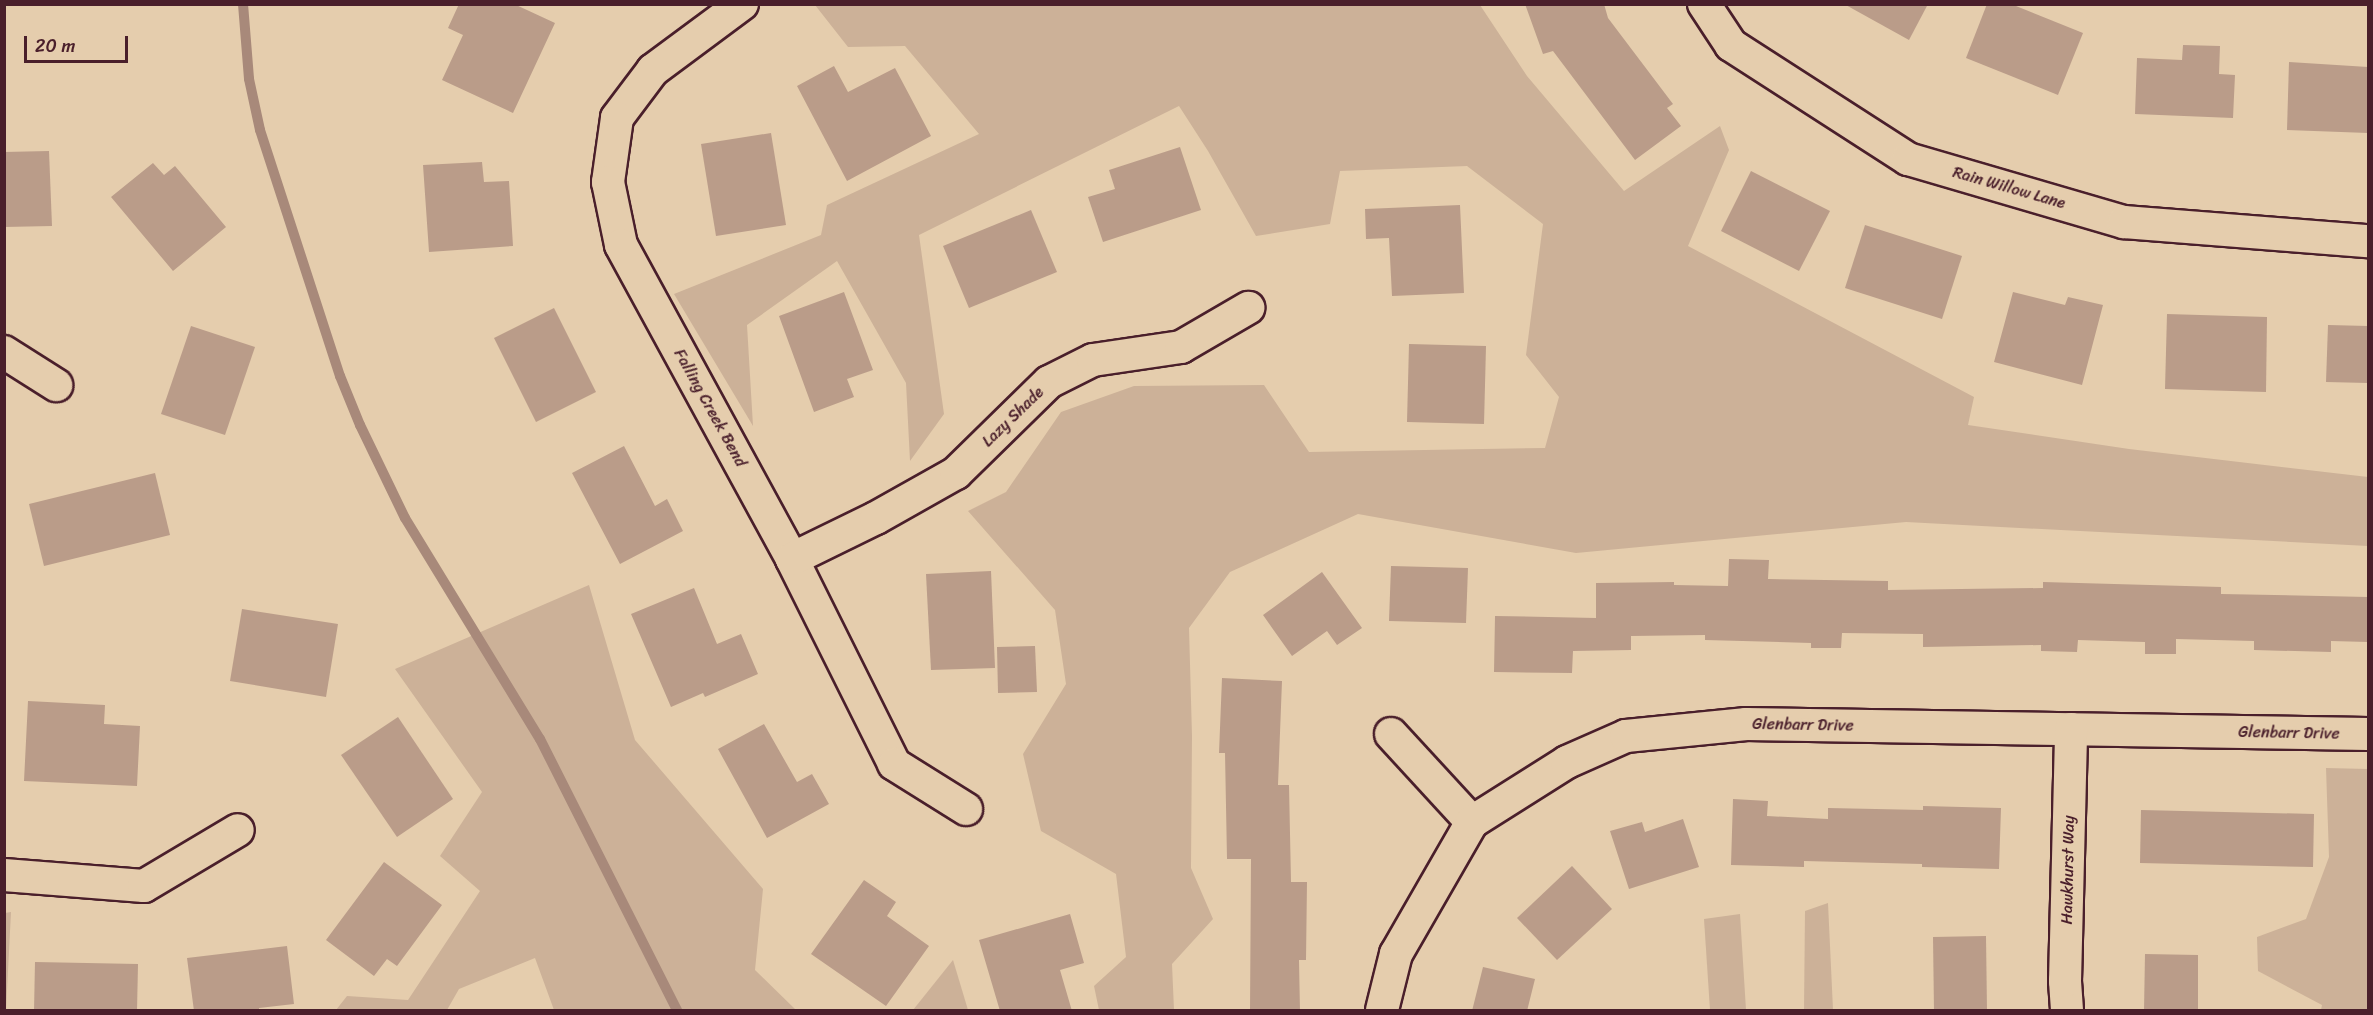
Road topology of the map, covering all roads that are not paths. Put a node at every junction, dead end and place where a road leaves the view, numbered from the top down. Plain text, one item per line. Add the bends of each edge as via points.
1 (742, 4) edge
2 (1704, 4) edge
3 (2368, 241) edge
4 (1248, 308) dead end
5 (4, 352) edge
6 (56, 385) dead end
7 (792, 559) junction
8 (2071, 729) junction
9 (1391, 734) dead end
10 (2368, 734) edge
11 (966, 809) dead end
12 (1472, 822) junction
13 (238, 830) dead end
14 (4, 875) edge
15 (1382, 1011) edge
16 (2067, 1011) edge

1 - 7 street, Falling Creek Bend via 653,70 617,118 608,182 621,245
2 - 3 street, Rain Willow Lane via 1731,45 1908,159 2124,222
4 - 7 street, Lazy Shade via 1181,347 1093,360 1049,382 956,473
5 - 6 street
7 - 11 street, Falling Creek Bend via 894,764
8 - 10 street, Glenbarr Drive
8 - 12 street, Glenbarr Drive via 1746,724 1626,736 1567,762
8 - 16 street, Hawkhurst Way
9 - 12 street
12 - 15 street, Glenbarr Drive via 1396,954
13 - 14 street via 144,886

